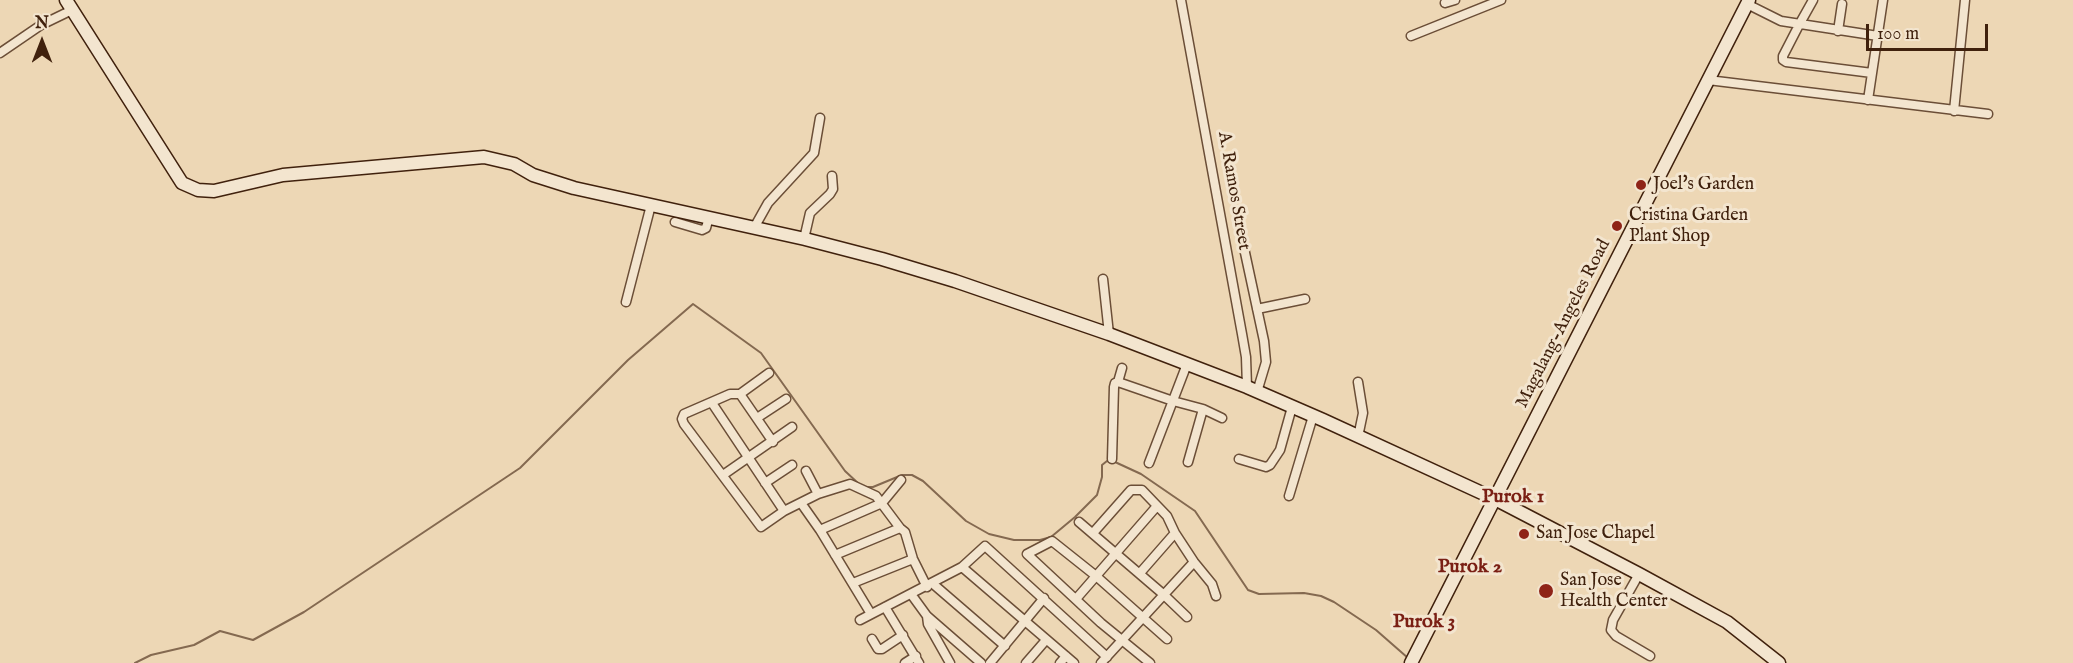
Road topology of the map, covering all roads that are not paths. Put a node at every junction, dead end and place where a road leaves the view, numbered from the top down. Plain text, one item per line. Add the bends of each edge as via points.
1 (1181, 0) edge
2 (1455, 0) edge
3 (1501, 0) edge
4 (1813, 0) edge
5 (1883, 0) edge
6 (1965, 0) edge
7 (1748, 2) edge
8 (1445, 3) dead end
9 (1842, 4) dead end
10 (69, 5) edge
11 (1798, 25) junction
12 (1838, 31) junction
13 (1411, 36) dead end
14 (1878, 36) junction
15 (0, 53) edge
16 (1872, 73) junction
17 (1708, 80) junction
18 (1868, 100) junction
19 (1953, 111) junction
20 (1988, 114) dead end
21 (820, 118) dead end
22 (832, 177) dead end
23 (651, 205) junction
24 (709, 218) junction
25 (675, 222) dead end
26 (754, 228) junction
27 (804, 239) junction
28 (1244, 248) dead end
29 (1103, 279) dead end
30 (1305, 299) dead end
31 (626, 302) dead end
32 (1257, 309) junction
33 (1109, 334) junction
34 (1186, 364) junction
35 (1122, 368) dead end
36 (769, 373) dead end
37 (1118, 382) junction
38 (1358, 382) dead end
39 (1252, 389) junction
40 (740, 394) junction
41 (786, 399) dead end
42 (1173, 401) junction
43 (712, 403) junction
44 (1292, 407) junction
45 (1203, 409) junction
46 (1313, 416) junction
47 (757, 418) junction
48 (1222, 418) dead end
49 (792, 427) dead end
50 (1358, 437) junction
51 (773, 442) junction
52 (749, 457) junction
53 (1112, 459) dead end
54 (1239, 459) dead end
55 (1188, 462) dead end
56 (1149, 463) dead end
57 (792, 465) dead end
58 (806, 471) dead end
59 (723, 475) junction
60 (902, 480) dead end
61 (765, 483) junction
62 (818, 494) junction
63 (1289, 496) dead end
64 (1495, 499) junction
65 (801, 503) junction
66 (882, 503) junction
67 (1157, 506) junction
68 (784, 511) junction
69 (1079, 522) dead end
70 (900, 528) junction
71 (820, 530) junction
72 (1093, 533) junction
73 (1175, 533) junction
74 (1116, 554) junction
75 (836, 555) junction
76 (912, 559) junction
77 (1194, 562) junction
78 (962, 567) junction
79 (1140, 573) junction
80 (1639, 574) junction
81 (1096, 576) junction
82 (853, 583) junction
83 (930, 585) junction
84 (910, 594) junction
85 (1164, 594) junction
86 (1216, 596) dead end
87 (1044, 598) junction
88 (1076, 599) junction
89 (885, 607) junction
90 (871, 614) junction
91 (927, 616) junction
92 (1143, 617) junction
93 (1187, 617) dead end
94 (861, 620) dead end
95 (1026, 622) junction
96 (903, 634) junction
97 (872, 639) dead end
98 (1167, 639) dead end
99 (1046, 640) junction
100 (1122, 640) junction
101 (1005, 646) junction
102 (1650, 656) dead end
103 (1413, 659) edge
104 (917, 660) edge
105 (1063, 660) edge
106 (1104, 660) edge
107 (905, 663) edge
108 (951, 663) edge
109 (981, 663) edge
110 (990, 663) edge
111 (1026, 663) edge
112 (1074, 663) edge
113 (1150, 663) edge
114 (1779, 663) edge

1 - 39 street, A. Ramos Street
2 - 8 street
3 - 13 street
4 - 11 street
5 - 14 street
6 - 19 street
7 - 11 street via 1781,21
7 - 17 street, Magalang-Angeles Road
9 - 12 street
10 - 15 street
10 - 23 street via 182,183 198,190 214,191 283,175 484,157 514,164 559,184
11 - 12 street
11 - 16 street via 1783,56 1786,62
12 - 14 street
14 - 16 street
16 - 18 street
17 - 18 street
17 - 64 street, Magalang-Angeles Road
18 - 19 street
19 - 20 street
21 - 26 street via 814,153 768,203
22 - 27 street via 833,189 810,213
23 - 24 street
23 - 31 street
24 - 25 street via 702,230
24 - 26 street
26 - 27 street
27 - 33 street via 955,281
28 - 32 street
29 - 33 street
30 - 32 street
32 - 39 street via 1266,362
33 - 34 street
34 - 39 street
34 - 42 street
35 - 37 street
36 - 40 street
37 - 42 street
37 - 53 street via 1114,387
38 - 50 street via 1363,413
39 - 44 street
40 - 43 street via 730,394
40 - 47 street
41 - 47 street
42 - 45 street
42 - 56 street
43 - 52 street
43 - 59 street via 684,414 682,419
44 - 46 street
44 - 54 street via 1280,450 1270,465
45 - 48 street
45 - 55 street
46 - 50 street
46 - 63 street
47 - 51 street
49 - 51 street
50 - 64 street
51 - 52 street
52 - 59 street
52 - 61 street
57 - 61 street
58 - 62 street
59 - 68 street via 761,527
60 - 66 street
61 - 68 street
62 - 65 street
62 - 66 street via 850,484
64 - 80 street
64 - 103 street, Magalang-Angeles Road
65 - 68 street
65 - 71 street
66 - 70 street
66 - 71 street
67 - 72 street via 1142,490 1131,490
67 - 73 street
67 - 74 street
69 - 72 street
70 - 75 street
70 - 76 street via 908,536
71 - 75 street
72 - 74 street
73 - 77 street
73 - 79 street
74 - 79 street
74 - 81 street
75 - 82 street
76 - 82 street
76 - 83 street
77 - 85 street
77 - 86 street via 1212,584
78 - 83 street
78 - 87 street via 985,546
78 - 95 street
79 - 85 street
80 - 102 street via 1611,630
80 - 114 street via 1727,622
81 - 88 street
81 - 88 street via 1052,541 1027,554
81 - 92 street
82 - 90 street
83 - 84 street
83 - 101 street
84 - 89 street
84 - 91 street
85 - 92 street
85 - 93 street
87 - 95 street
87 - 106 street
88 - 100 street
89 - 90 street
89 - 96 street
90 - 94 street
91 - 108 street
91 - 109 street
92 - 98 street
92 - 100 street
95 - 99 street
95 - 101 street
96 - 97 street via 882,649
96 - 104 street
99 - 105 street
99 - 111 street
100 - 106 street
100 - 113 street
101 - 110 street
104 - 107 street
105 - 112 street

